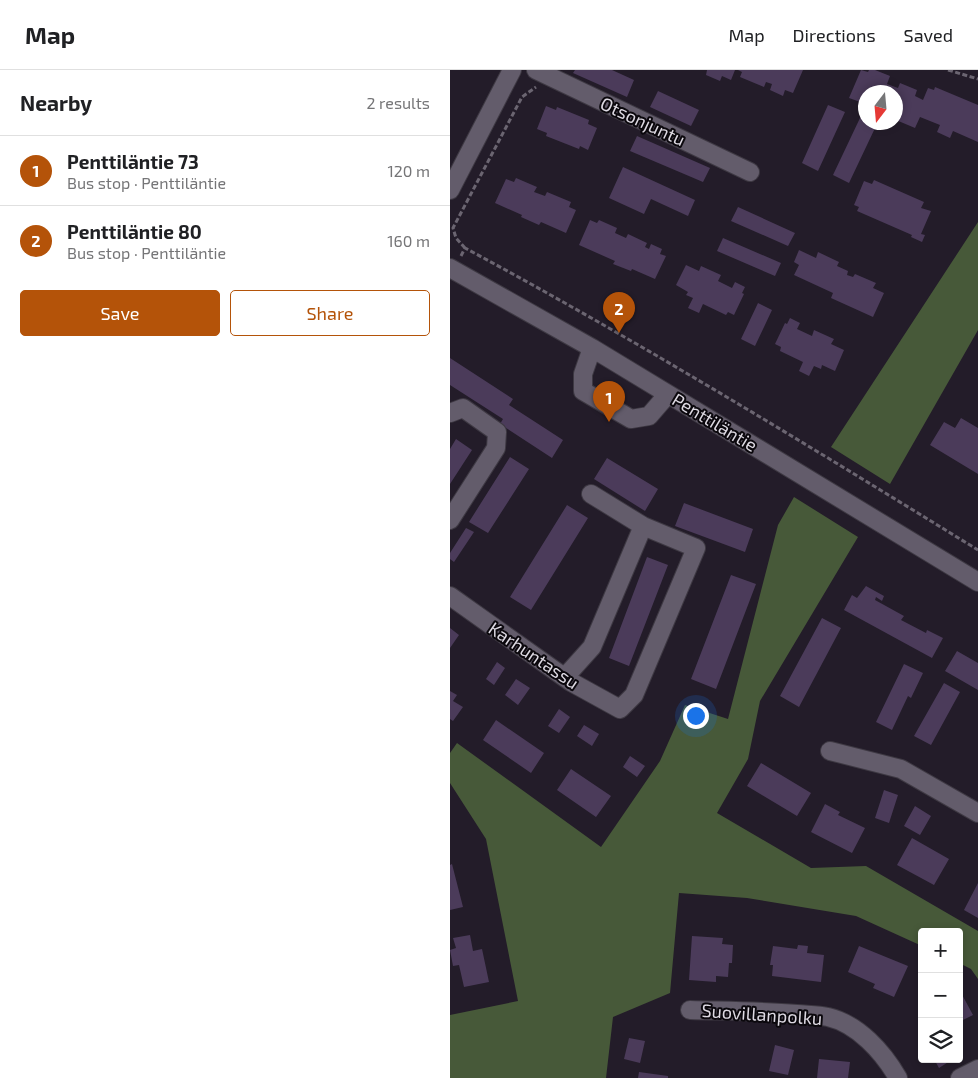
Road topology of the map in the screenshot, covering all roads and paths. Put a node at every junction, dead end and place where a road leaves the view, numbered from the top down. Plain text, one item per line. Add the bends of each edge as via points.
1 (512, 70) edge
2 (948, 70) edge
3 (539, 72) edge
4 (978, 79) edge
5 (750, 172) dead end
6 (450, 190) edge
7 (451, 228) edge
8 (466, 248) junction
9 (452, 269) edge
10 (592, 348) junction
11 (668, 394) junction
12 (450, 413) edge
13 (591, 494) dead end
14 (450, 520) edge
15 (643, 526) junction
16 (978, 550) edge
17 (978, 582) edge
18 (450, 596) edge
19 (565, 677) junction
20 (830, 750) dead end
21 (978, 813) edge
22 (690, 1010) dead end
23 (978, 1069) edge
24 (898, 1078) edge
25 (960, 1078) edge

1 - 6 street
2 - 4 path
3 - 5 street, Otsonjuntu
3 - 7 path via 537,86 522,97
7 - 8 path
8 - 9 path
8 - 16 path via 678,367
9 - 10 street, Penttiläntie
10 - 11 street, Penttiläntie
10 - 11 street via 583,374 583,392 630,419 649,416
11 - 17 street, Penttiläntie
12 - 14 street via 462,408 497,432 496,448
13 - 15 street
15 - 19 street via 592,647
15 - 19 street, Karhuntassu via 696,548 634,696 620,709
18 - 19 street, Karhuntassu
20 - 21 street via 901,769
22 - 24 street, Suovillanpolku via 828,1017 848,1025 871,1044 888,1061
23 - 25 street

